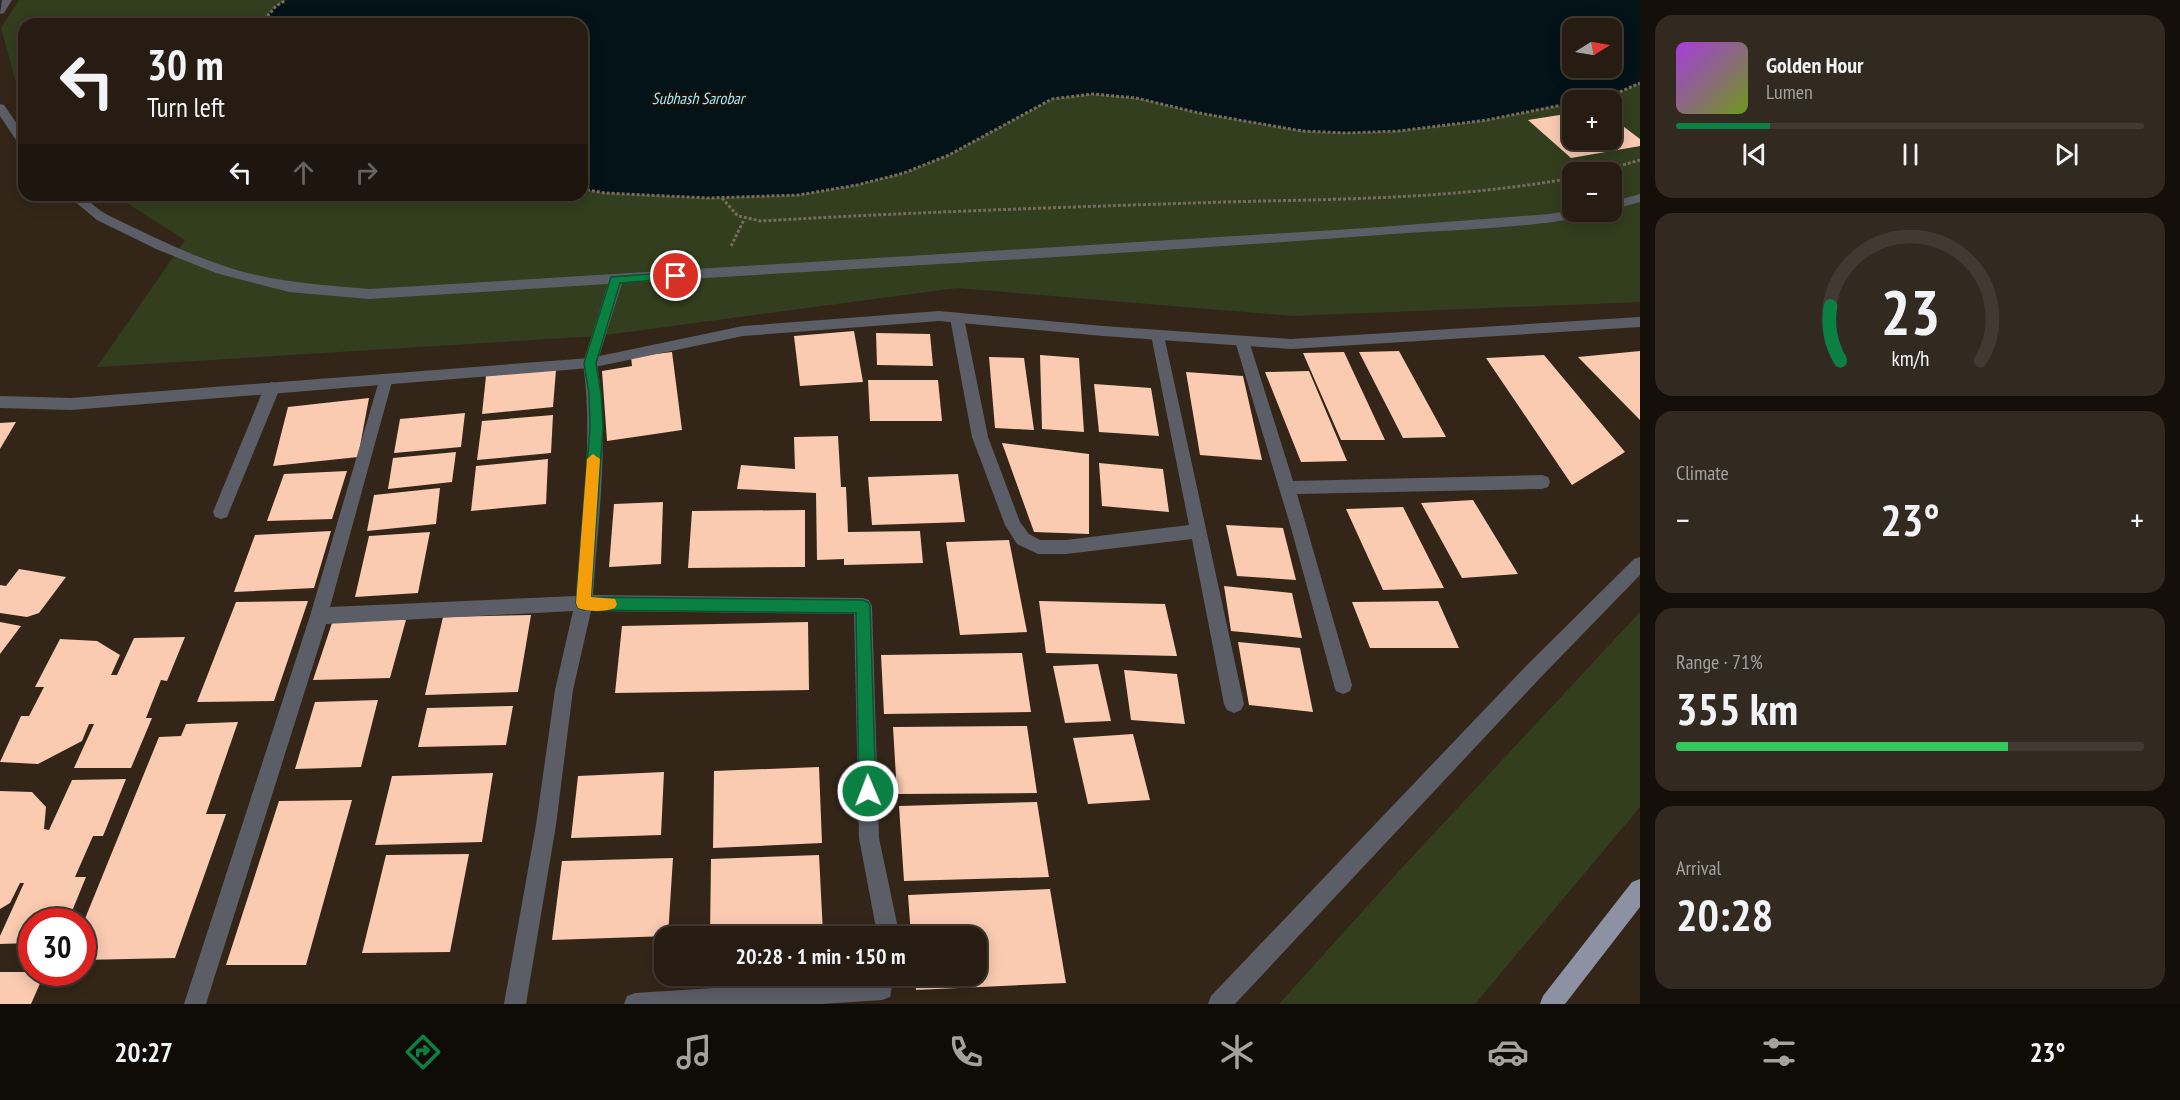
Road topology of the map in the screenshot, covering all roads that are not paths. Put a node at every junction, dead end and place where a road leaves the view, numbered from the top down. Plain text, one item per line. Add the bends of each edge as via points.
1 (7, 0) edge
2 (0, 11) edge
3 (0, 107) edge
4 (18, 134) edge
5 (1640, 198) edge
6 (82, 201) edge
7 (1622, 203) edge
8 (1562, 216) edge
9 (615, 280) junction
10 (957, 318) junction
11 (1640, 322) edge
12 (1158, 335) junction
13 (1242, 340) junction
14 (590, 363) junction
15 (386, 378) junction
16 (272, 388) junction
17 (0, 402) edge
18 (1542, 482) dead end
19 (1287, 488) junction
20 (221, 512) dead end
21 (1198, 531) junction
22 (1640, 564) edge
23 (584, 603) junction
24 (319, 616) junction
25 (1343, 685) dead end
26 (1234, 704) dead end
27 (1640, 890) edge
28 (887, 926) edge
29 (882, 986) edge
30 (195, 1004) edge
31 (515, 1004) edge
32 (635, 1004) edge
33 (1219, 1004) edge
34 (1551, 1004) edge

1 - 2 street
3 - 4 street
5 - 7 street
6 - 9 street via 102,217 161,246 221,270 289,287 369,294
8 - 9 street
9 - 14 street
10 - 12 street
10 - 14 street via 939,316 743,331
10 - 21 street via 980,436 1013,525 1023,539 1038,547 1066,547
11 - 13 street via 1291,344
12 - 13 street
12 - 21 street
13 - 19 street
14 - 15 street
14 - 23 street via 596,427
15 - 16 street
15 - 24 street
16 - 17 street via 71,404
16 - 20 street
18 - 19 street
19 - 25 street
21 - 26 street
22 - 33 street
23 - 24 street
23 - 28 street via 863,606 869,838
23 - 31 street via 564,690 546,825
24 - 30 street
27 - 34 main road
29 - 32 street

